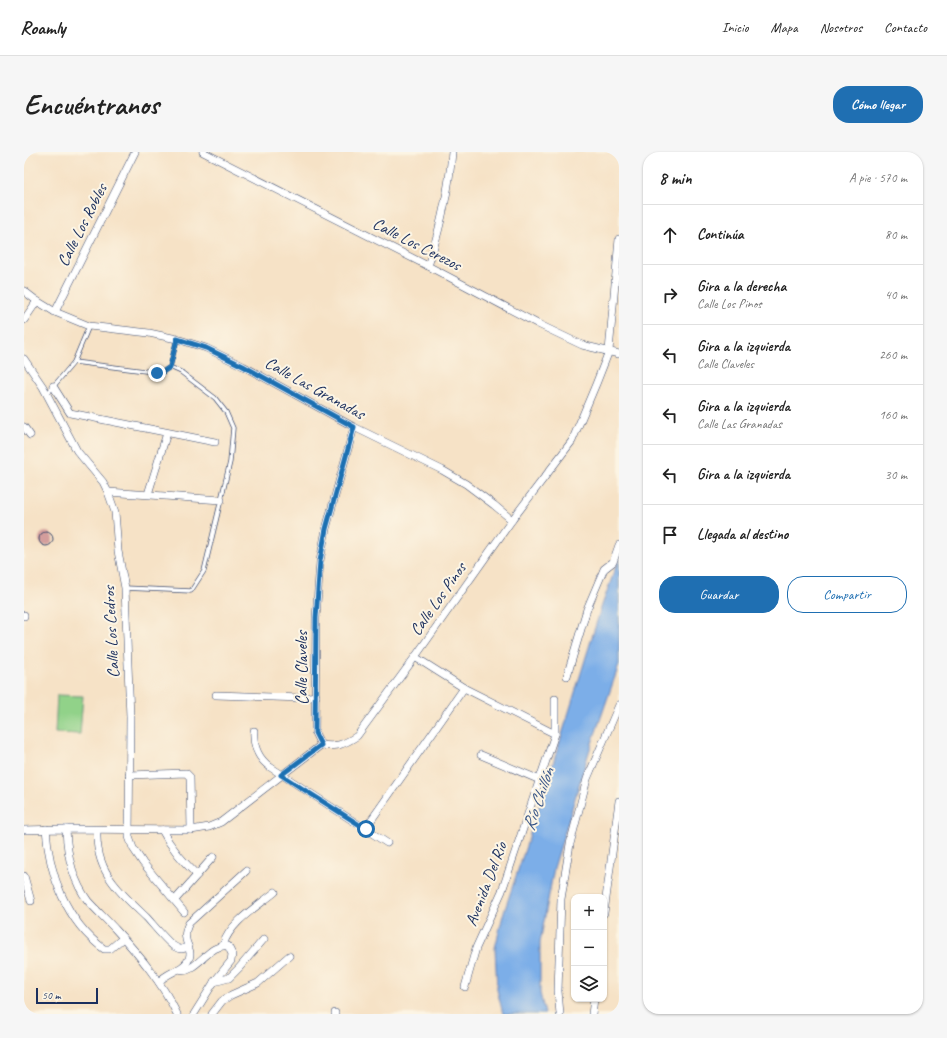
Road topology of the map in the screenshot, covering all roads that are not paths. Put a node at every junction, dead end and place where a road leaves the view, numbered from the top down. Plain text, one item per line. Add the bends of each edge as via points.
1 (135, 152) edge
2 (203, 152) edge
3 (452, 152) edge
4 (619, 239) edge
5 (428, 266) junction
6 (24, 291) edge
7 (37, 301) junction
8 (55, 312) junction
9 (24, 320) edge
10 (89, 326) junction
11 (177, 339) junction
12 (608, 351) junction
13 (619, 354) edge
14 (24, 359) edge
15 (74, 362) junction
16 (170, 367) junction
17 (53, 386) junction
18 (46, 395) junction
19 (24, 427) edge
20 (354, 427) junction
21 (166, 433) junction
22 (30, 435) dead end
23 (215, 442) dead end
24 (108, 492) junction
25 (148, 494) junction
26 (221, 500) junction
27 (512, 520) junction
28 (619, 545) edge
29 (125, 588) junction
30 (415, 657) junction
31 (567, 676) dead end
32 (464, 688) junction
33 (216, 695) dead end
34 (316, 696) junction
35 (555, 699) dead end
36 (619, 705) edge
37 (254, 731) dead end
38 (555, 734) junction
39 (321, 745) junction
40 (481, 755) dead end
41 (129, 775) junction
42 (281, 775) junction
43 (540, 780) junction
44 (619, 801) edge
45 (46, 829) junction
46 (66, 829) junction
47 (366, 829) junction
48 (24, 830) edge
49 (97, 830) junction
50 (128, 830) junction
51 (162, 830) junction
52 (191, 830) junction
53 (387, 843) dead end
54 (213, 857) dead end
55 (246, 871) dead end
56 (197, 875) junction
57 (24, 876) edge
58 (275, 892) dead end
59 (607, 894) edge
60 (175, 900) junction
61 (31, 901) dead end
62 (184, 912) dead end
63 (123, 938) junction
64 (264, 939) dead end
65 (223, 945) junction
66 (188, 946) junction
67 (289, 956) dead end
68 (179, 969) junction
69 (159, 982) junction
70 (214, 982) junction
71 (465, 987) dead end
72 (594, 1002) edge
73 (177, 1014) edge
74 (194, 1014) edge
75 (212, 1014) edge
76 (560, 1014) edge
77 (592, 1014) edge

1 - 8 street, Calle Los Robles
2 - 5 street, Calle Los Cerezos
3 - 5 street via 442,219
4 - 12 street, Calle Los Pinos
5 - 12 street, Calle Los Cerezos via 582,345
6 - 7 street, Calle Las Granadas
7 - 8 street, Calle Las Granadas
7 - 9 street
8 - 10 street, Calle Las Granadas
10 - 11 street, Calle Las Granadas via 149,332
10 - 15 lane
11 - 16 lane
11 - 20 street, Calle Las Granadas via 206,348 243,366
12 - 13 street, Calle Los Cerezos
12 - 27 street, Calle Los Pinos via 572,441
14 - 18 street, Calle Los Cedros
15 - 16 lane via 161,373
15 - 17 lane
16 - 26 lane via 181,372 215,398 226,412 233,428 230,462
17 - 18 lane
17 - 21 street via 70,412
18 - 24 street, Calle Los Cedros via 77,451 103,482
19 - 22 street
20 - 27 street, Calle Las Granadas via 466,484
20 - 34 street, Calle Claveles via 326,529 320,561 316,618
21 - 23 street
21 - 25 street
24 - 25 street
24 - 29 street, Calle Los Cedros via 115,512 118,551
25 - 26 street
26 - 29 lane via 204,572 191,590
27 - 30 street, Calle Los Pinos
28 - 31 street via 613,562 604,569 587,610
29 - 41 street, Calle Los Cedros via 130,717
30 - 32 street
30 - 39 street, Calle Los Pinos via 356,736 345,744
32 - 38 street
32 - 47 street
33 - 34 street via 303,698
34 - 39 street, Calle Claveles via 315,733
35 - 38 street, Avenida Del Río
36 - 76 street via 587,779 570,844 561,899 558,991
37 - 42 street via 255,748 261,758
38 - 43 street, Avenida Del Río
39 - 42 street
40 - 43 street
41 - 50 street, Calle Los Cedros
41 - 52 street via 188,774
42 - 47 street
42 - 52 street via 221,822 204,829
43 - 71 street, Avenida Del Río via 502,892 476,948
44 - 59 street
45 - 46 street
45 - 48 street
45 - 63 street via 55,876 76,922 104,949 110,949
46 - 49 street
46 - 63 street via 69,858 79,886 89,902
47 - 53 street
49 - 50 street
49 - 66 street via 99,856 105,872 114,885 172,945 180,950
50 - 51 street
50 - 60 street, Calle Los Cedros via 133,848 143,863
51 - 52 street
51 - 56 street via 177,855
54 - 56 street
55 - 66 street via 189,923 185,938
56 - 60 street
57 - 61 street
58 - 65 street via 237,923 226,936
60 - 62 street, Calle Los Cedros
63 - 69 street
64 - 70 street via 228,978
65 - 68 street via 190,968 183,971
65 - 70 street via 228,946 232,957
66 - 68 street via 190,957
67 - 75 street via 258,983 222,1001
68 - 69 street via 169,973
69 - 73 street
70 - 74 street
72 - 77 street

